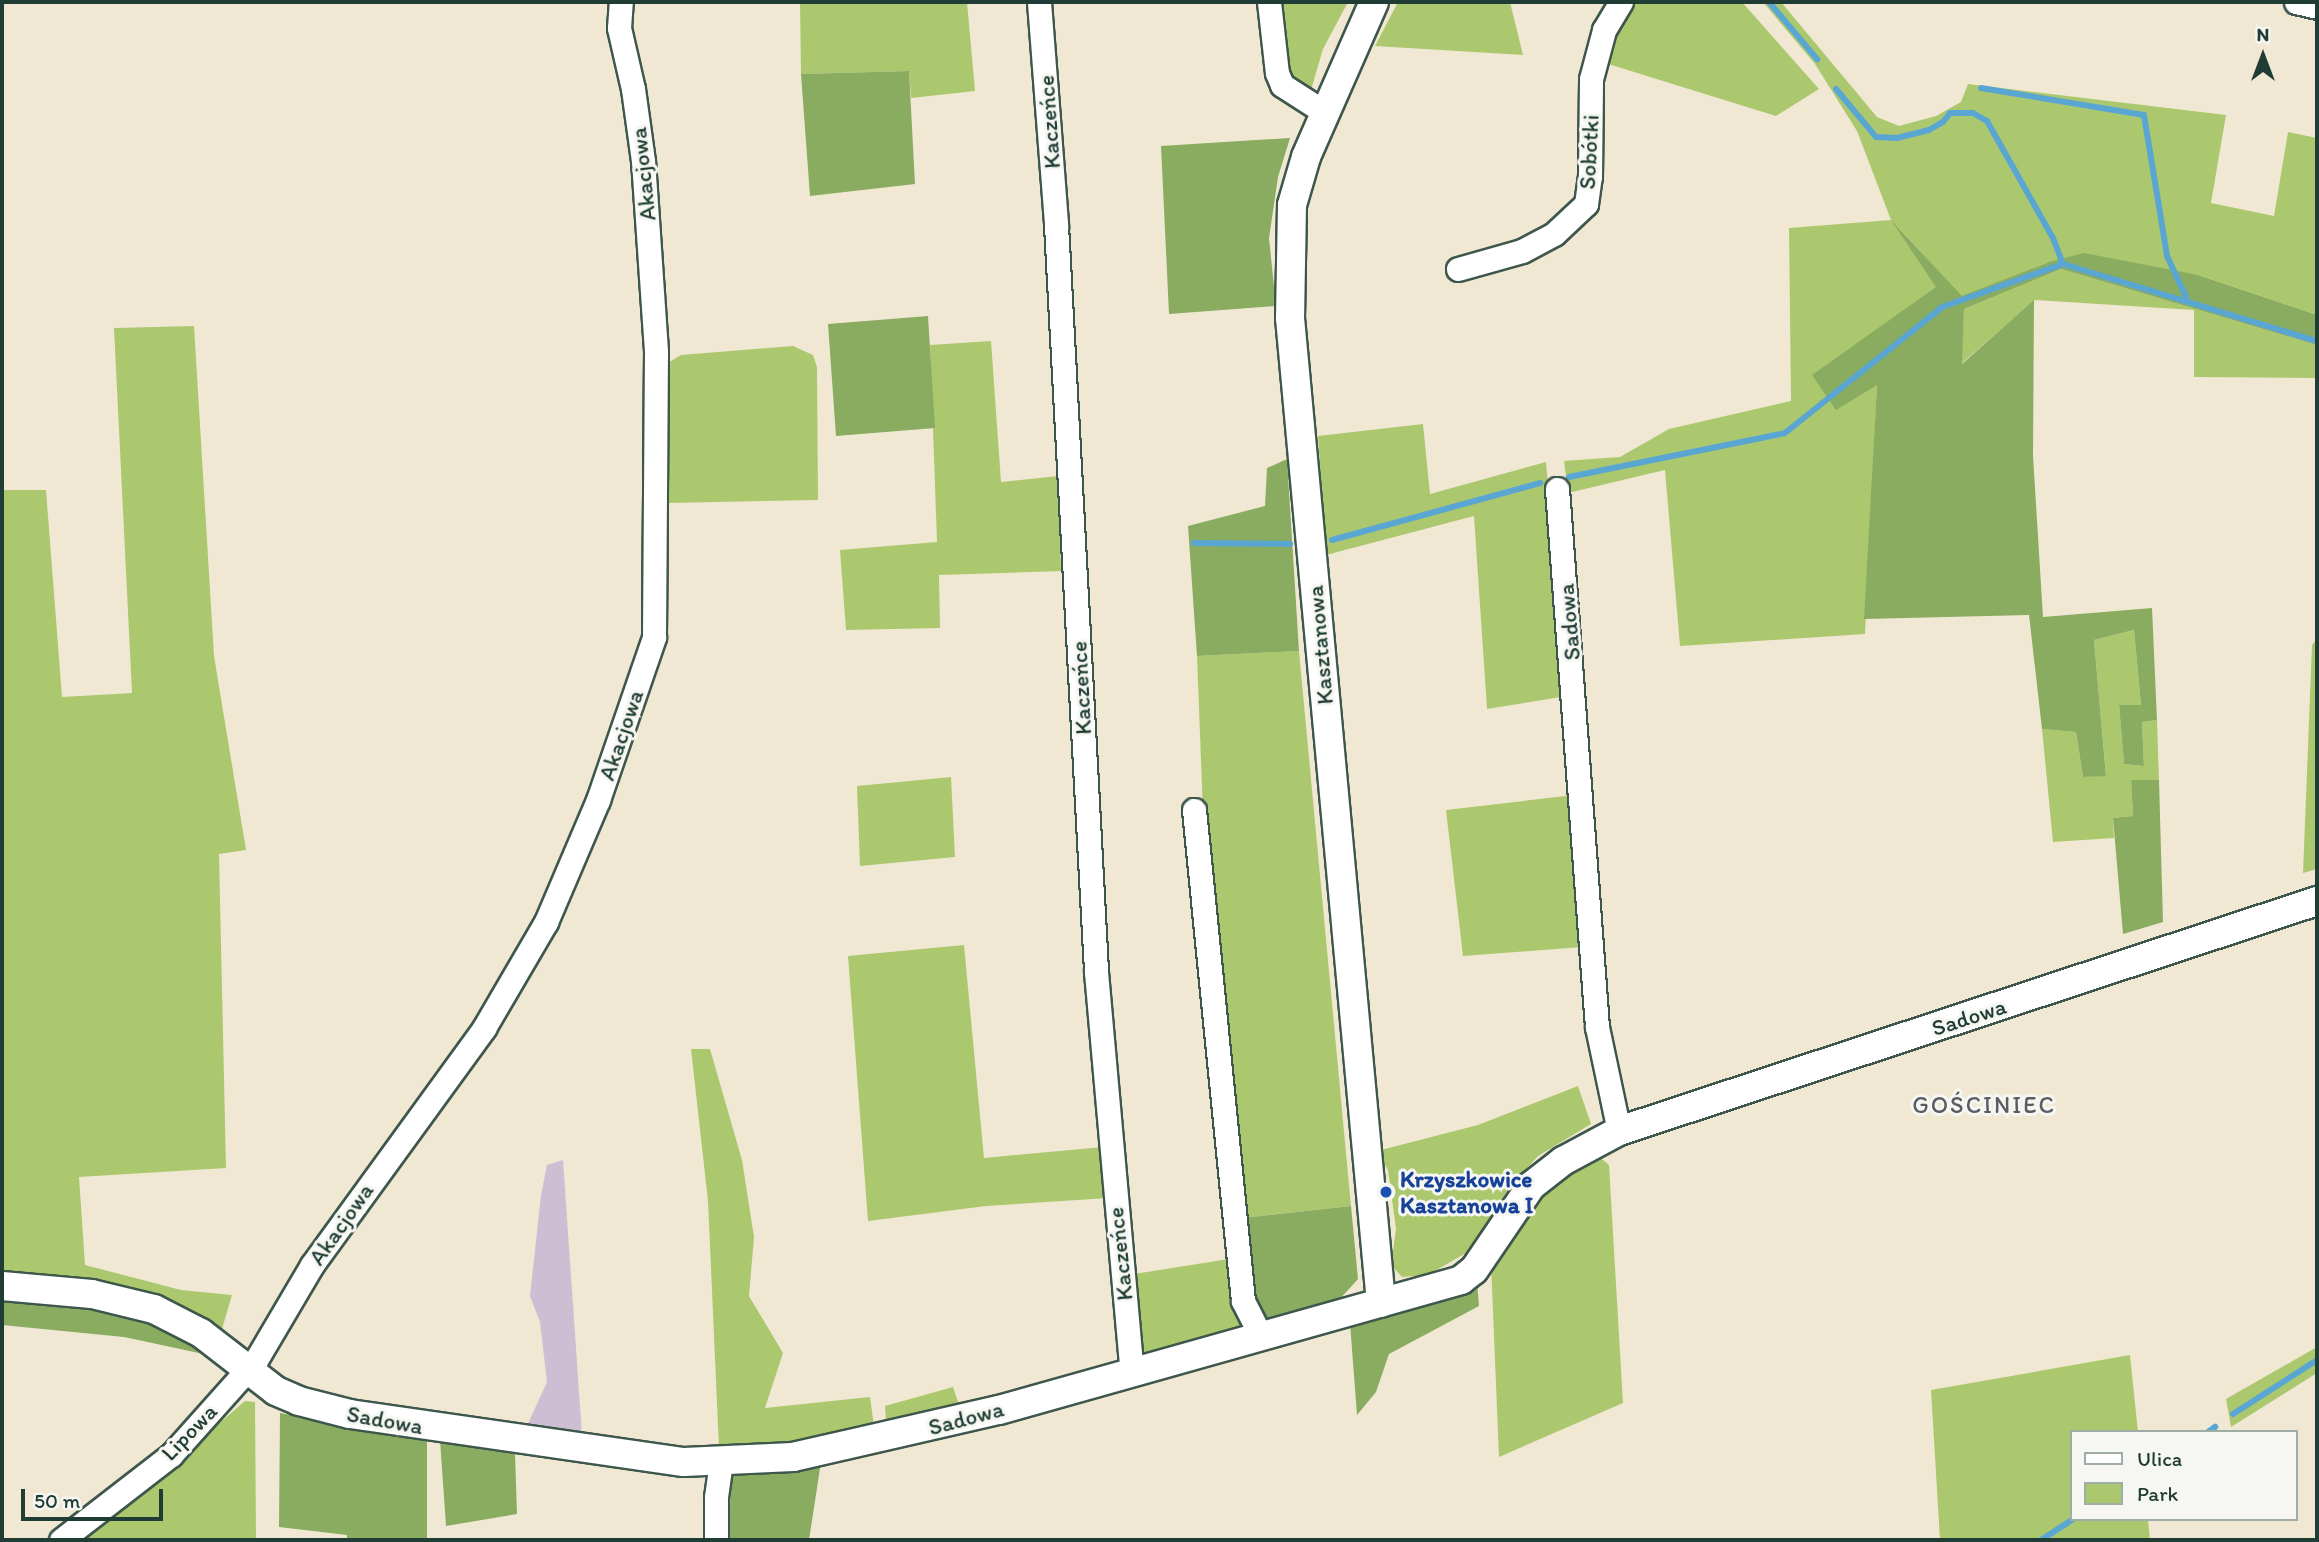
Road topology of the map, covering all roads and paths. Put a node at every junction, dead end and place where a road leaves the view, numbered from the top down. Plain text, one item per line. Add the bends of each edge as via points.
1 (621, 2) edge
2 (1040, 2) edge
3 (1269, 2) edge
4 (1374, 2) edge
5 (1621, 2) edge
6 (2296, 2) edge
7 (2317, 7) edge
8 (1324, 111) junction
9 (1458, 269) dead end
10 (1558, 489) dead end
11 (1194, 810) dead end
12 (2317, 901) edge
13 (1619, 1131) junction
14 (2, 1286) edge
15 (1381, 1303) junction
16 (1261, 1336) junction
17 (247, 1371) junction
18 (1132, 1373) junction
19 (721, 1462) junction
20 (61, 1540) edge
21 (716, 1540) edge

1 - 17 street, Akacjowa via 620,28 645,174 656,351 654,638 598,800 546,922 484,1028 312,1265
2 - 18 street, Kaczeńce via 1096,972
3 - 8 street via 1282,85
4 - 8 street, Kasztanowa
5 - 9 street, Sobótki via 1604,30 1591,79 1586,204 1554,234 1522,251
6 - 7 street
8 - 15 street, Kasztanowa via 1293,205 1290,318
10 - 13 street, Sadowa via 1597,1027
11 - 16 street via 1243,1301
12 - 13 street, Sadowa
13 - 15 street, Sadowa via 1563,1161 1531,1186 1475,1270 1461,1280
14 - 17 street, Sadowa via 92,1294 142,1305 201,1333
15 - 16 street, Sadowa
16 - 18 street, Sadowa
17 - 19 street, Sadowa via 299,1401 377,1420 684,1462
17 - 20 street, Lipowa via 171,1455
18 - 19 street, Sadowa via 834,1450
19 - 21 street

